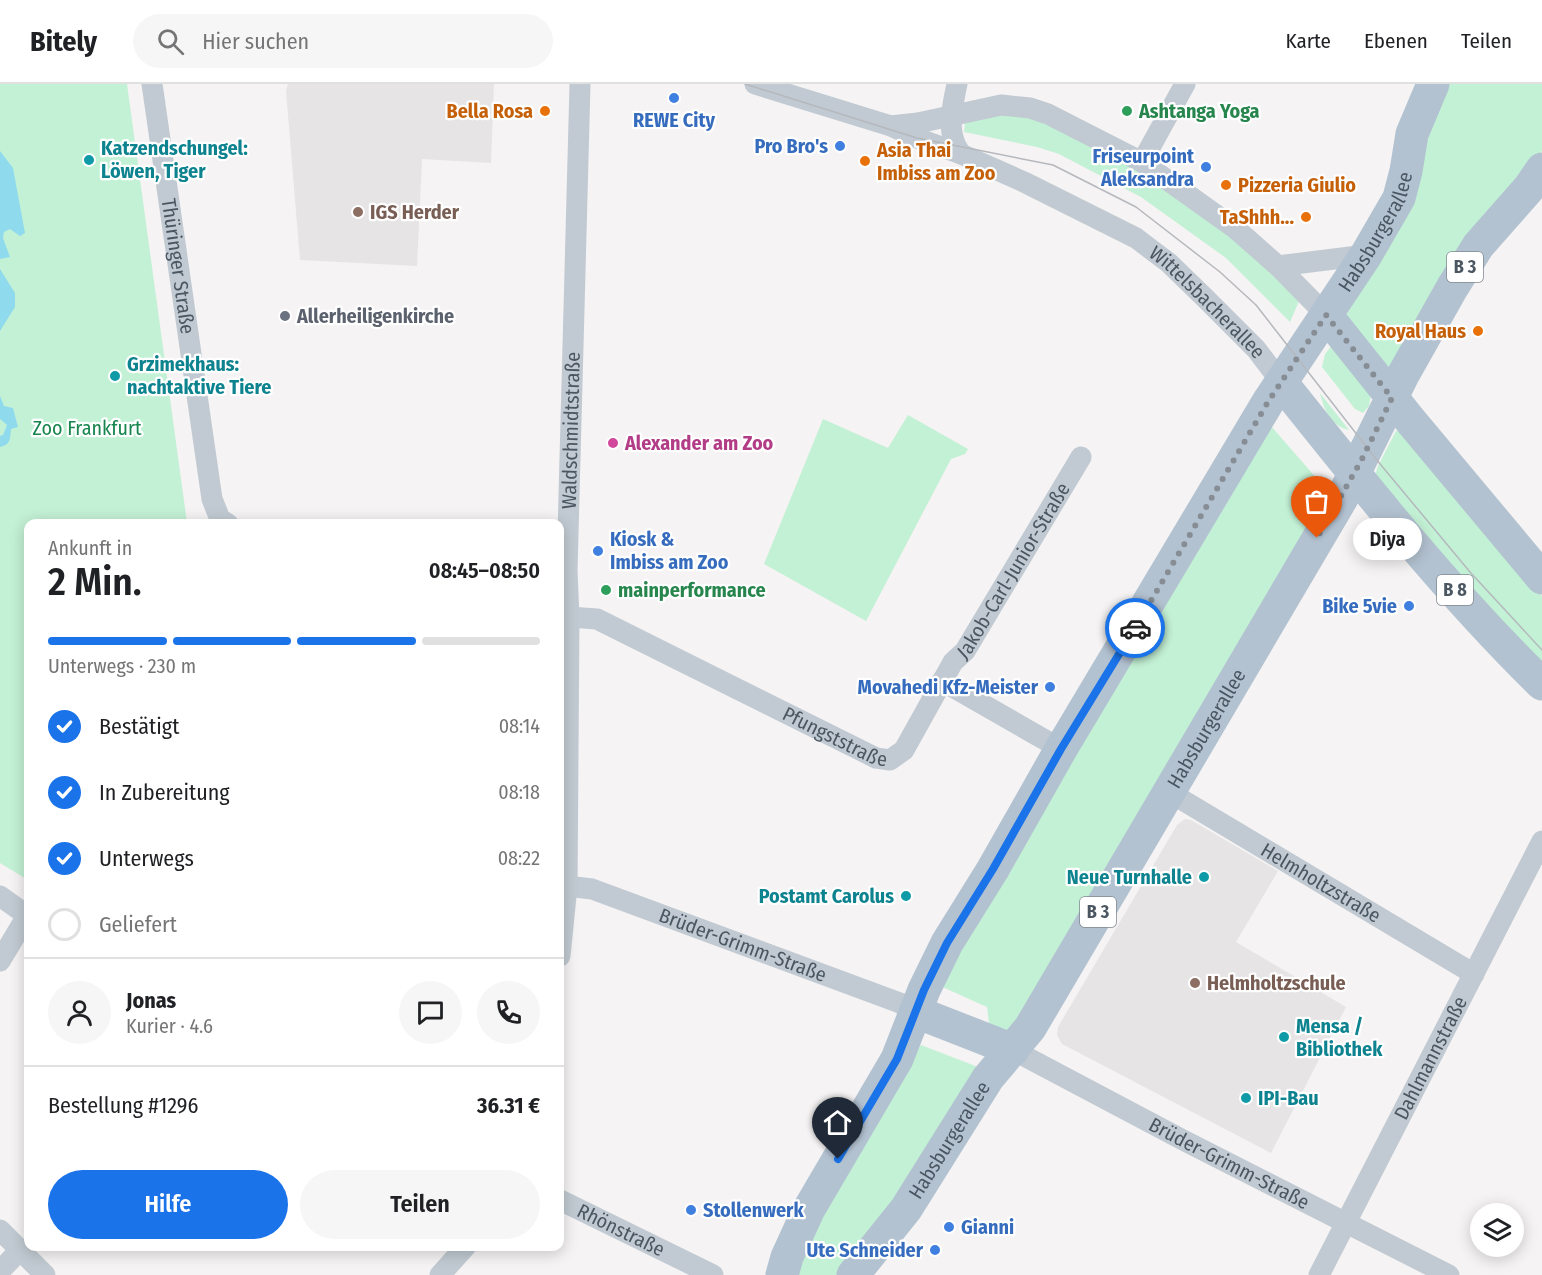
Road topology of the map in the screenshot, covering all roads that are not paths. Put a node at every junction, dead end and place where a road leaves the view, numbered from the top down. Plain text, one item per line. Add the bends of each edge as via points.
1 (152, 84) edge
2 (580, 84) edge
3 (755, 84) edge
4 (957, 84) edge
5 (1185, 84) edge
6 (1433, 84) edge
7 (951, 116) junction
8 (891, 126) junction
9 (962, 154) junction
10 (1142, 162) junction
11 (1542, 169) edge
12 (1366, 255) junction
13 (1278, 266) junction
14 (1318, 328) junction
15 (1281, 382) junction
16 (1392, 398) junction
17 (1318, 428) junction
18 (1376, 433) junction
19 (1081, 457) dead end
20 (1354, 474) junction
21 (223, 519) edge
22 (564, 542) edge
23 (1542, 578) edge
24 (564, 579) edge
25 (569, 617) junction
26 (942, 681) junction
27 (1542, 684) edge
28 (1061, 749) junction
29 (1169, 792) junction
30 (1542, 841) edge
31 (567, 886) junction
32 (0, 896) edge
33 (24, 913) edge
34 (564, 916) edge
35 (24, 922) edge
36 (0, 961) edge
37 (1474, 974) junction
38 (916, 1012) junction
39 (981, 1038) junction
40 (1013, 1050) junction
41 (988, 1078) junction
42 (564, 1202) edge
43 (1346, 1223) junction
44 (0, 1230) edge
45 (20, 1250) junction
46 (462, 1251) edge
47 (0, 1271) edge
48 (45, 1275) edge
49 (440, 1275) edge
50 (713, 1275) edge
51 (782, 1275) edge
52 (854, 1275) edge
53 (1319, 1275) edge
54 (1449, 1275) edge

1 - 21 street, Thüringer Straße via 212,499
2 - 22 street, Waldschmidtstraße
3 - 8 street, Wittelsbacherallee
4 - 7 street
5 - 10 street
6 - 12 main road, Habsburgerallee via 1412,134 1399,198
7 - 8 street, Wittelsbacherallee
7 - 9 street via 952,138
7 - 10 street, Wittelsbacherallee via 995,106 1030,108
8 - 9 street, Wittelsbacherallee
9 - 15 street, Wittelsbacherallee via 1150,248 1256,349
10 - 13 street, Wittelsbacherallee via 1236,229
11 - 16 main road, Habsburgerallee / B 3 via 1478,246
12 - 13 street
12 - 14 main road, Habsburgerallee
13 - 14 street, Wittelsbacherallee
14 - 15 main road, Habsburgerallee
14 - 16 main road, Wittelsbacherallee
14 - 17 main road via 1307,383
15 - 17 main road, Wittelsbacherallee / B 8
15 - 28 main road, Habsburgerallee
16 - 18 main road, Habsburgerallee / B 3
16 - 23 main road, Wittelsbacherallee
17 - 18 main road via 1357,439
17 - 20 main road, Wittelsbacherallee / B 8
18 - 20 main road, Habsburgerallee / B 3
19 - 26 street, Jakob-Carl-Junior-Straße via 965,651 952,662
20 - 27 main road, Wittelsbacherallee / B 8
20 - 29 main road, Habsburgerallee / B 3
24 - 25 street, Waldschmidtstraße
25 - 26 street, Pfungststraße via 597,620 876,758 890,760 904,750
25 - 31 street, Waldschmidtstraße
26 - 28 street
28 - 38 main road, Habsburgerallee via 947,943
29 - 37 street, Helmholtzstraße
29 - 40 main road, Habsburgerallee / B 3
30 - 37 street, Dahlmannstraße
31 - 34 street, Waldschmidtstraße
31 - 38 street, Brüder-Grimm-Straße via 592,889
32 - 33 street
35 - 36 street
37 - 43 street, Dahlmannstraße
38 - 39 main road
38 - 51 main road, Habsburgerallee via 897,1059 796,1234
39 - 40 main road
39 - 41 main road via 992,1058
40 - 41 main road, Habsburgerallee / B 3
40 - 43 street, Brüder-Grimm-Straße
41 - 52 main road, Habsburgerallee / B 3 via 906,1209
42 - 50 street, Rhönstraße
43 - 53 street, Dahlmannstraße
43 - 54 street, Brüder-Grimm-Straße
44 - 45 street
45 - 47 street
45 - 48 street
46 - 49 street

